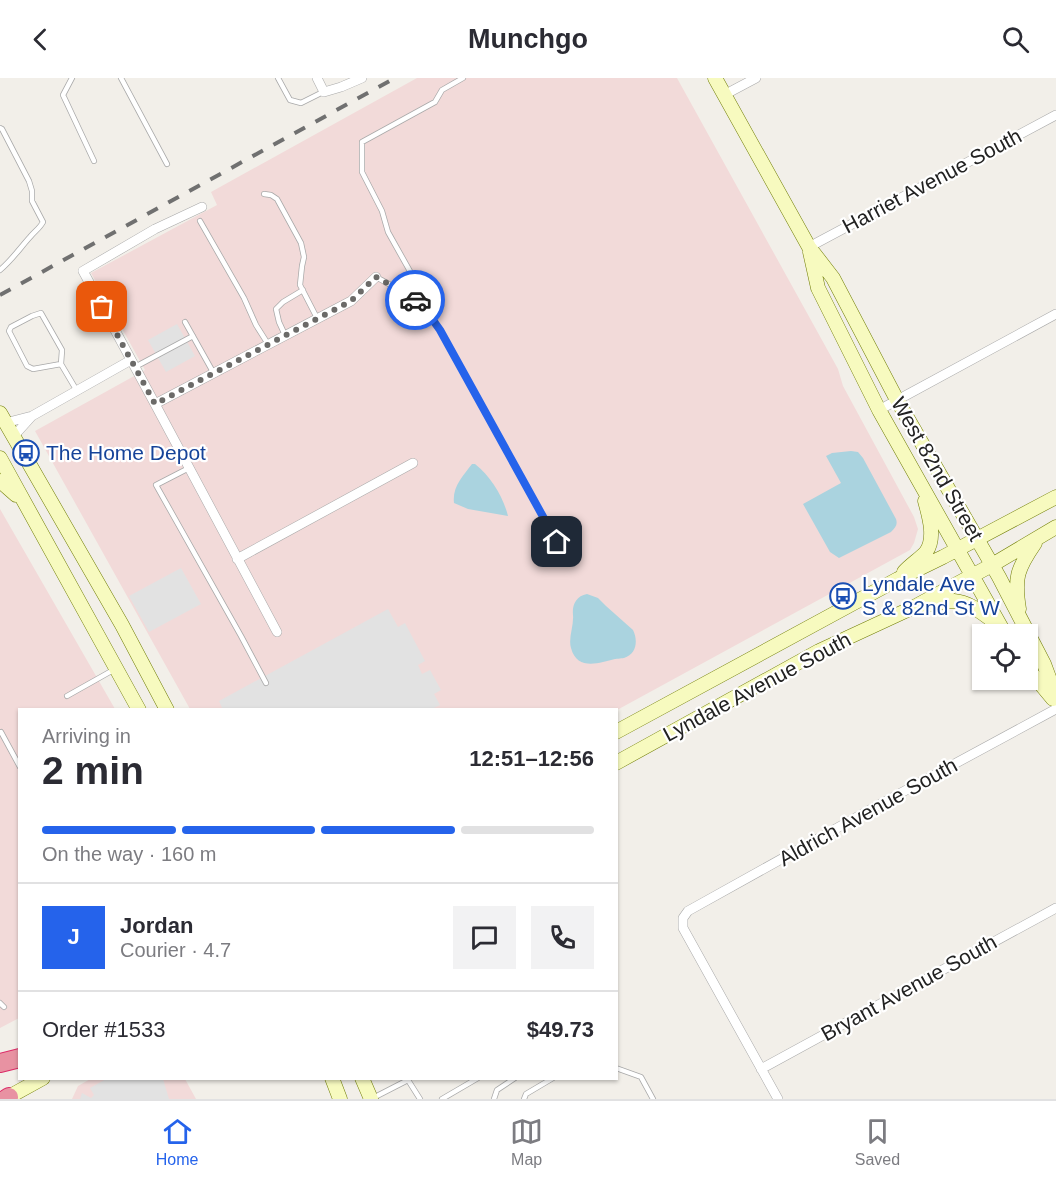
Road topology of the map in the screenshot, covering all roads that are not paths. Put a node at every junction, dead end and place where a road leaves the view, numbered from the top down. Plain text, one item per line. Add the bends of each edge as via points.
1 (72, 78) edge
2 (121, 78) edge
3 (278, 78) edge
4 (316, 78) edge
5 (362, 78) edge
6 (463, 78) edge
7 (715, 78) edge
8 (756, 78) edge
9 (324, 92) junction
10 (724, 95) junction
11 (1056, 115) edge
12 (0, 128) edge
13 (94, 161) dead end
14 (167, 164) dead end
15 (264, 194) dead end
16 (202, 207) dead end
17 (200, 221) dead end
18 (809, 247) junction
19 (0, 270) edge
20 (376, 277) joint
21 (303, 290) junction
22 (409, 295) junction
23 (1056, 314) edge
24 (317, 318) junction
25 (185, 322) dead end
26 (285, 335) junction
27 (193, 336) junction
28 (268, 344) junction
29 (133, 363) junction
30 (61, 364) junction
31 (214, 373) junction
32 (77, 391) junction
33 (897, 400) junction
34 (155, 404) junction
35 (879, 411) junction
36 (32, 416) junction
37 (3, 418) edge
38 (13, 436) junction
39 (0, 458) edge
40 (413, 463) dead end
41 (189, 468) junction
42 (0, 481) edge
43 (919, 481) junction
44 (1056, 497) edge
45 (25, 503) junction
46 (1056, 527) edge
47 (1039, 538) junction
48 (977, 539) junction
49 (557, 542) dead end
50 (957, 550) junction
51 (237, 559) junction
52 (992, 565) junction
53 (972, 576) junction
54 (898, 579) junction
55 (914, 607) junction
56 (1021, 620) junction
57 (995, 624) edge
58 (999, 624) edge
59 (277, 632) dead end
60 (117, 668) junction
61 (1038, 681) edge
62 (266, 683) dead end
63 (68, 696) dead end
64 (1056, 696) edge
65 (1056, 702) edge
66 (138, 708) edge
67 (166, 708) edge
68 (1056, 709) edge
69 (618, 731) edge
70 (1, 732) edge
71 (618, 762) edge
72 (18, 763) edge
73 (1056, 908) edge
74 (18, 1059) edge
75 (18, 1060) edge
76 (0, 1063) edge
77 (0, 1069) edge
78 (618, 1069) edge
79 (761, 1069) junction
80 (39, 1080) edge
81 (333, 1080) edge
82 (363, 1080) edge
83 (406, 1080) edge
84 (409, 1080) edge
85 (475, 1080) edge
86 (512, 1080) edge
87 (550, 1080) edge
88 (7, 1098) edge
89 (340, 1099) edge
90 (371, 1099) edge
91 (420, 1099) edge
92 (442, 1099) edge
93 (494, 1099) edge
94 (524, 1099) edge
95 (653, 1099) edge
96 (778, 1099) edge

1 - 13 lane via 63,95
2 - 14 lane
3 - 9 lane via 290,100 301,103
4 - 9 street
5 - 9 street
6 - 22 lane via 442,90 435,102 362,142 362,172 388,232 416,282
7 - 10 main road, West 82nd Street
8 - 10 street
10 - 18 main road, West 82nd Street
11 - 18 street, Harriet Avenue South
12 - 19 lane via 29,181 32,201 43,222
15 - 21 lane via 277,199 301,243
16 - 29 street via 82,271
17 - 28 lane
18 - 33 main road, West 82nd Street via 833,278
18 - 35 main road, West 82nd Street via 818,288
20 - 22 lane
20 - 24 street via 351,301
21 - 24 lane
21 - 26 lane via 276,309
22 - 49 lane via 440,330
23 - 33 street
24 - 26 street
25 - 27 lane
26 - 28 street
27 - 29 lane
27 - 31 lane
28 - 31 street
29 - 32 street
29 - 34 street
30 - 30 lane via 62,350 41,313 11,327 9,331 27,366 33,369
30 - 32 lane
31 - 34 street
32 - 36 street
33 - 35 street
33 - 48 main road, West 82nd Street
34 - 41 street
35 - 43 main road, West 82nd Street
36 - 37 street
36 - 38 street
37 - 38 main road
38 - 67 main road
39 - 45 main road
40 - 51 street
41 - 51 street
41 - 62 lane via 156,485
42 - 45 main road
43 - 50 main road, West 82nd Street
43 - 54 main road via 932,535 926,552
44 - 48 main road, Lyndale Avenue South
45 - 60 main road
46 - 47 main road, Lyndale Avenue South
47 - 52 main road, Lyndale Avenue South
47 - 56 main road via 1018,573 1016,590
48 - 50 main road, Lyndale Avenue South
48 - 52 main road, West 82nd Street
50 - 53 main road, West 82nd Street
50 - 54 main road, Lyndale Avenue South
51 - 59 street
52 - 53 main road, Lyndale Avenue South
52 - 56 main road, West 82nd Street
53 - 55 main road, Lyndale Avenue South
53 - 58 main road, West 82nd Street
54 - 69 main road, Lyndale Avenue South
55 - 57 main road via 954,601 973,606
55 - 71 main road, Lyndale Avenue South via 819,651
56 - 64 main road, West 82nd Street
60 - 63 lane
60 - 66 main road
61 - 65 main road
68 - 79 street, Aldrich Avenue South via 688,911 683,928
70 - 72 lane
73 - 79 street, Bryant Avenue South
74 - 76 highway
75 - 77 main road
78 - 95 lane via 642,1077
79 - 96 street
80 - 88 main road
81 - 89 main road
82 - 90 main road
83 - 90 lane
84 - 91 lane
85 - 92 lane
86 - 93 lane via 497,1090
87 - 94 lane

